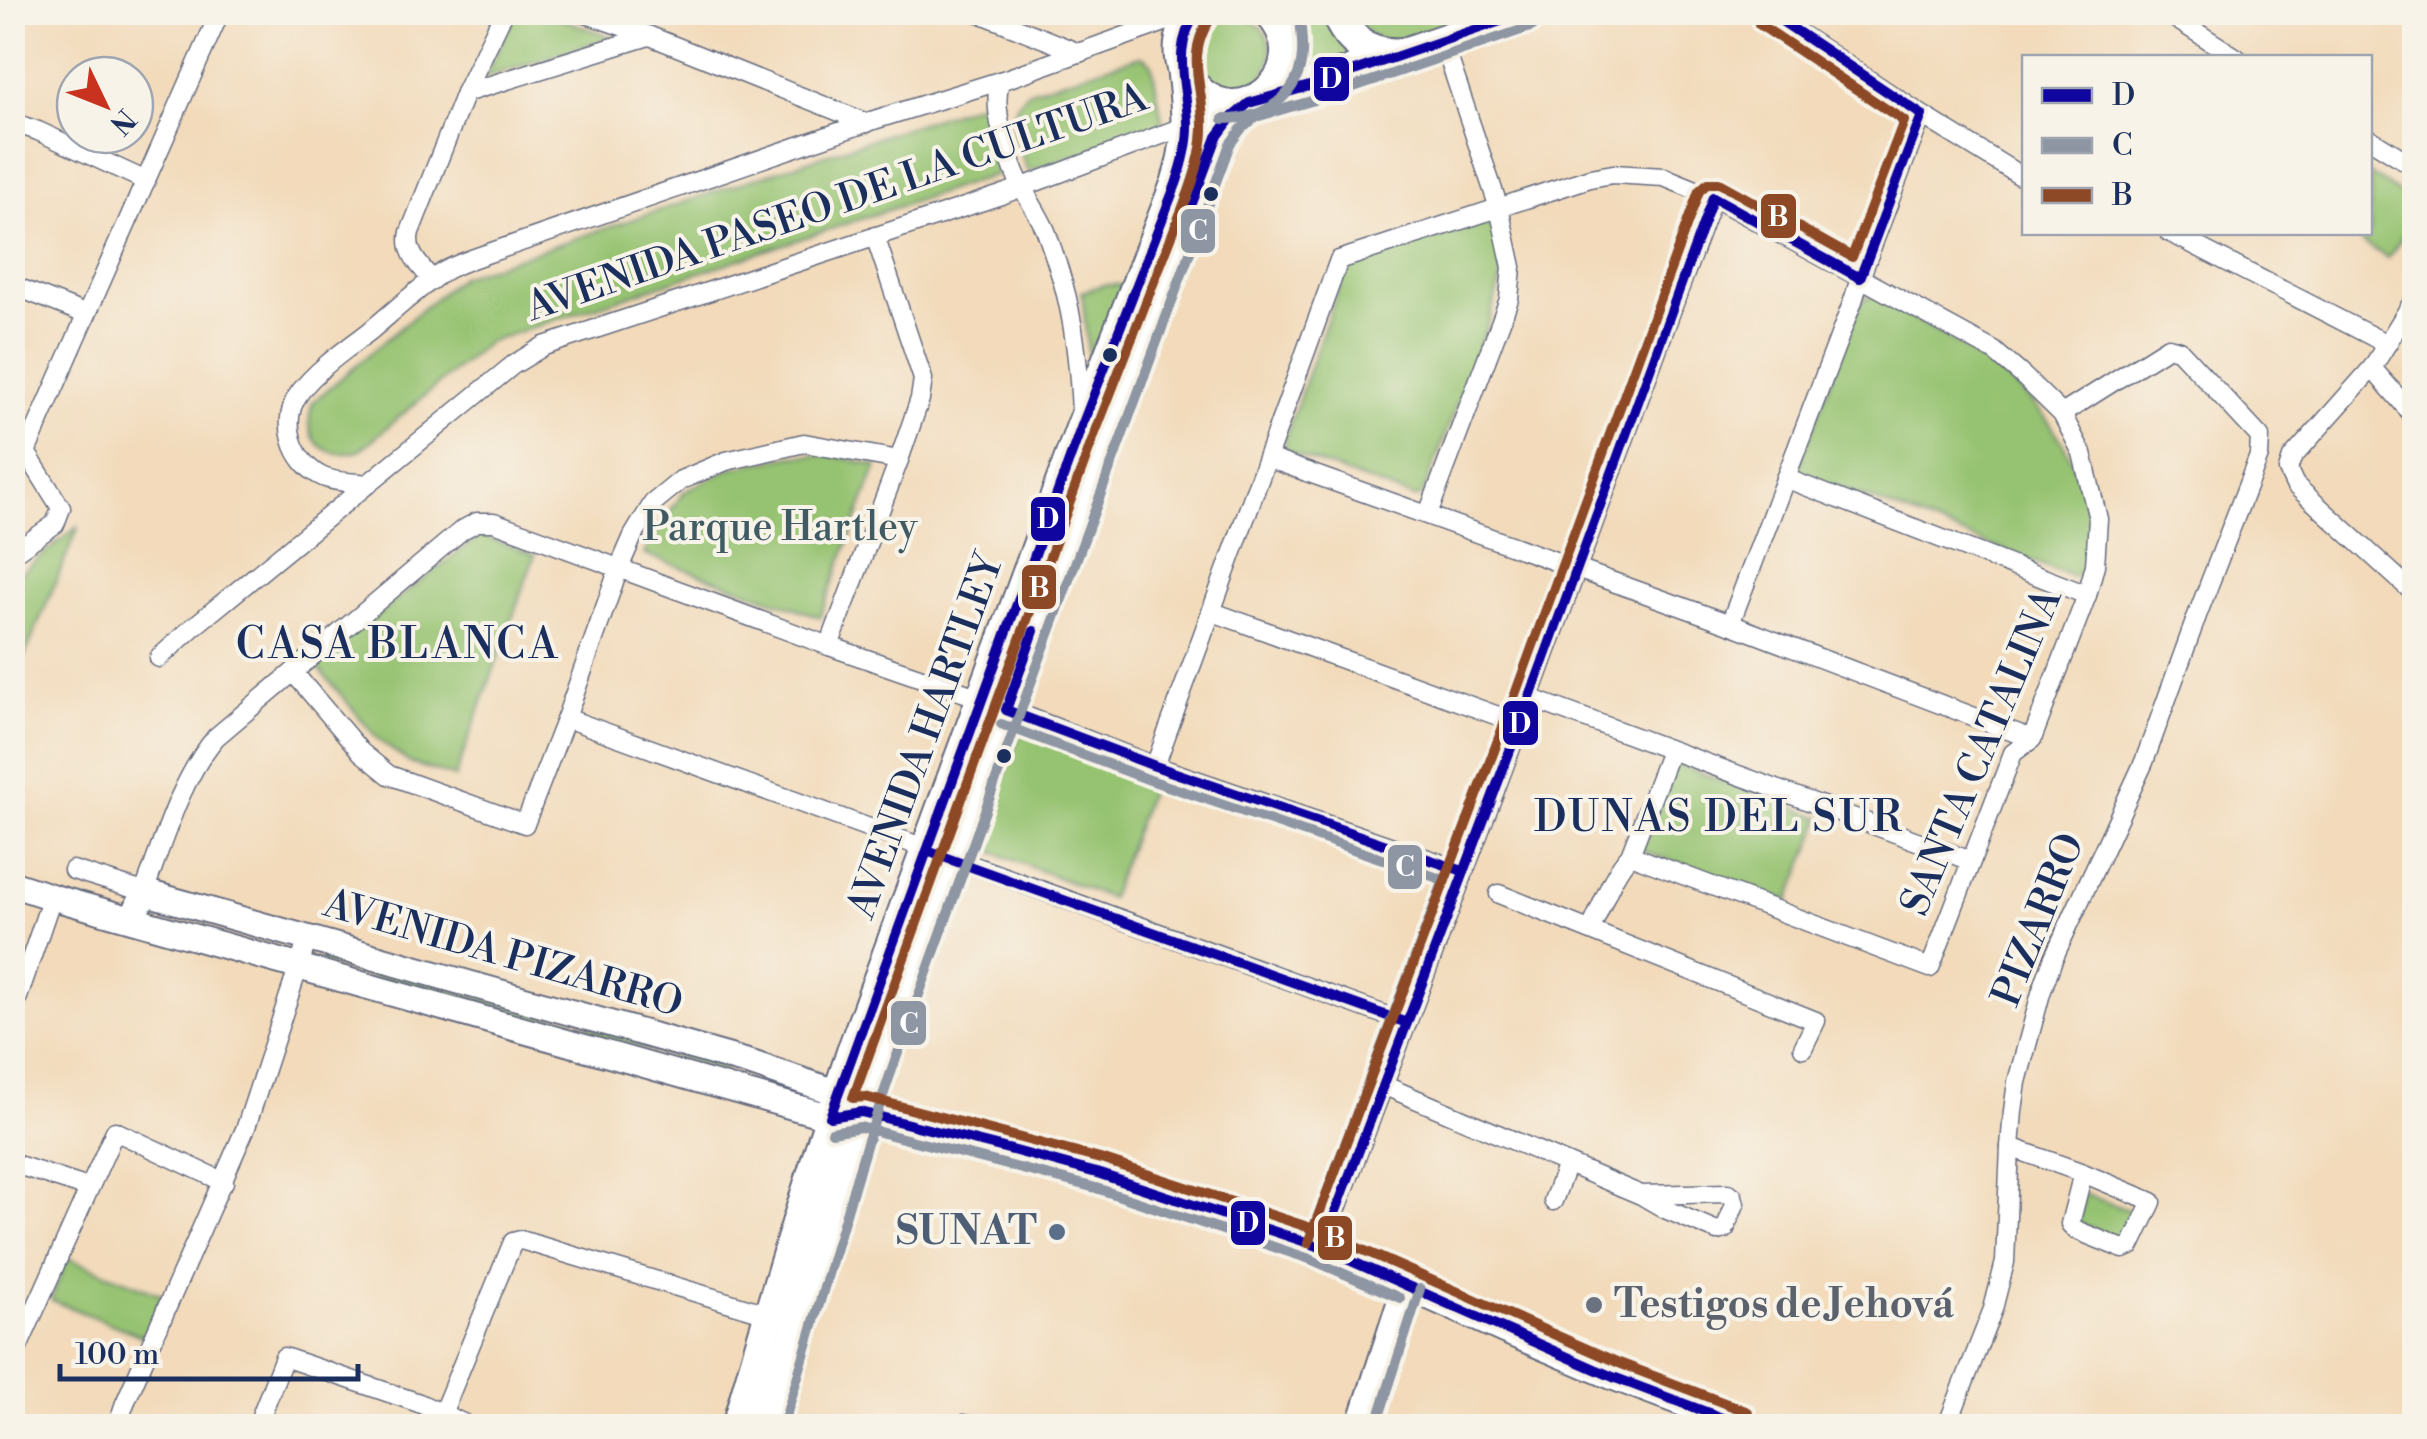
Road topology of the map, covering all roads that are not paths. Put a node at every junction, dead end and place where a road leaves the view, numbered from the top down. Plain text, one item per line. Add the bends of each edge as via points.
1 (220, 12) edge
2 (504, 12) edge
3 (581, 12) edge
4 (977, 12) edge
5 (1194, 12) edge
6 (1337, 12) edge
7 (1528, 12) edge
8 (1767, 12) edge
9 (2165, 12) edge
10 (1280, 19) edge
11 (650, 36) junction
12 (1443, 41) junction
13 (1079, 53) junction
14 (1407, 54) junction
15 (2232, 55) edge
16 (1182, 66) junction
17 (1000, 80) junction
18 (465, 92) junction
19 (1249, 102) junction
20 (1922, 115) junction
21 (12, 122) edge
22 (867, 123) junction
23 (1188, 124) junction
24 (2372, 140) edge
25 (2414, 166) edge
26 (2022, 177) edge
27 (146, 181) junction
28 (1024, 188) junction
29 (1713, 198) junction
30 (1498, 208) junction
31 (2175, 235) edge
32 (875, 236) junction
33 (1860, 278) junction
34 (432, 280) junction
35 (12, 285) edge
36 (2414, 300) edge
37 (85, 314) junction
38 (2387, 344) junction
39 (2372, 368) junction
40 (2062, 414) junction
41 (2414, 416) edge
42 (1081, 428) junction
43 (19, 448) edge
44 (1268, 458) junction
45 (898, 460) junction
46 (1785, 478) junction
47 (369, 484) junction
48 (1428, 514) junction
49 (12, 554) edge
50 (619, 568) junction
51 (1577, 568) junction
52 (2414, 593) edge
53 (2087, 595) junction
54 (1213, 612) junction
55 (1730, 624) junction
56 (829, 646) junction
57 (160, 658) dead end
58 (292, 672) junction
59 (1530, 698) junction
60 (994, 705) junction
61 (566, 718) junction
62 (1520, 724) junction
63 (2032, 738) junction
64 (1670, 752) junction
65 (1155, 766) junction
66 (939, 855) junction
67 (1630, 855) junction
68 (1971, 861) junction
69 (73, 870) dead end
70 (1463, 871) junction
71 (12, 884) edge
72 (144, 892) junction
73 (1499, 894) dead end
74 (52, 897) junction
75 (133, 918) junction
76 (1590, 930) junction
77 (308, 938) junction
78 (300, 966) junction
79 (18, 996) dead end
80 (1406, 1023) junction
81 (1804, 1048) dead end
82 (1384, 1085) junction
83 (843, 1107) junction
84 (2010, 1147) junction
85 (12, 1163) edge
86 (1567, 1164) junction
87 (2082, 1173) junction
88 (224, 1182) junction
89 (88, 1188) junction
90 (1641, 1194) junction
91 (1553, 1201) dead end
92 (1322, 1248) junction
93 (1406, 1284) junction
94 (783, 1319) junction
95 (12, 1361) edge
96 (440, 1420) edge
97 (117, 1426) edge
98 (257, 1426) edge
99 (469, 1426) edge
100 (737, 1426) edge
101 (767, 1426) edge
102 (1360, 1426) edge
103 (1742, 1426) edge
104 (1947, 1426) edge

1 - 27 street
2 - 18 street
3 - 11 street
4 - 13 street
5 - 13 street, AVENIDA PASEO DE LA CULTURA
5 - 16 highway via 1182,36
6 - 14 highway via 1358,44
7 - 12 highway, AVENIDA PASEO DE LA CULTURA
8 - 20 street
9 - 15 street
10 - 19 highway via 1284,68 1276,84
11 - 18 street
11 - 22 street
12 - 14 highway, AVENIDA PASEO DE LA CULTURA
12 - 30 street
13 - 17 street, AVENIDA PASEO DE LA CULTURA
14 - 19 highway, AVENIDA PASEO DE LA CULTURA
16 - 19 highway via 1202,95 1222,104
16 - 23 main road, AVENIDA HARTLEY
17 - 22 street, AVENIDA PASEO DE LA CULTURA
17 - 28 street via 996,107
18 - 34 street via 408,240
19 - 23 street, AVENIDA PASEO DE LA CULTURA
19 - 60 main road, AVENIDA HARTLEY via 1217,137
20 - 26 street
20 - 33 street
21 - 27 street
22 - 34 street, AVENIDA PASEO DE LA CULTURA via 464,261
23 - 28 street, AVENIDA PASEO DE LA CULTURA
23 - 42 main road, AVENIDA HARTLEY via 1176,184
24 - 25 street
27 - 37 street
28 - 32 street, AVENIDA PASEO DE LA CULTURA
28 - 42 street via 1066,296
29 - 30 street, SANTA CATALINA via 1664,178 1613,174
29 - 33 street, SANTA CATALINA
29 - 51 street
30 - 44 street, SANTA CATALINA via 1339,260
30 - 48 street via 1512,266 1509,299
31 - 38 street
32 - 45 street via 922,379
32 - 47 street, AVENIDA PASEO DE LA CULTURA via 544,346
33 - 40 street, SANTA CATALINA via 1994,352
33 - 46 street
34 - 47 street, AVENIDA PASEO DE LA CULTURA via 300,392 288,419 295,448 316,473
35 - 37 street
36 - 38 street
37 - 43 street
38 - 39 street
39 - 41 street
39 - 52 street via 2288,470 2295,485
40 - 53 street, SANTA CATALINA via 2082,452 2098,520
40 - 84 street, PIZARRO via 2168,347 2179,350 2260,437 2259,456 2144,762 2041,993 2017,1082
42 - 60 main road, AVENIDA HARTLEY
43 - 49 street via 62,508 55,524
44 - 48 street
44 - 54 street
45 - 50 street via 804,443 726,461 680,480 653,504
45 - 56 street
46 - 53 street
46 - 55 street
47 - 57 street
48 - 51 street
50 - 56 street
50 - 58 street via 494,522 476,522
50 - 61 street
51 - 55 street
51 - 59 street
53 - 63 street, SANTA CATALINA
54 - 62 street
54 - 65 street
55 - 63 street
56 - 60 street
58 - 61 street via 389,775 525,824
58 - 72 street via 201,755
59 - 62 street
59 - 64 street
60 - 65 street
60 - 66 main road, AVENIDA HARTLEY
61 - 66 street
62 - 70 street
63 - 68 street, SANTA CATALINA via 2013,752
64 - 67 street
64 - 68 street
65 - 70 street
66 - 80 street
66 - 83 main road, AVENIDA HARTLEY
67 - 68 street, SANTA CATALINA via 1930,968
67 - 76 street
69 - 72 street
70 - 80 street
71 - 74 main road, AVENIDA PIZARRO
72 - 75 main road
72 - 77 main road, AVENIDA PIZARRO
73 - 76 street
74 - 75 main road, AVENIDA PIZARRO
74 - 79 street
75 - 78 main road, AVENIDA PIZARRO
76 - 81 street via 1816,1021
77 - 78 street
77 - 83 main road, AVENIDA PIZARRO via 752,1064
78 - 83 main road, AVENIDA PIZARRO
78 - 88 street
80 - 82 street
82 - 86 street
82 - 92 street
83 - 92 main road, AVENIDA PIZARRO via 1100,1174
83 - 94 main road, AVENIDA HARTLEY
84 - 87 street
84 - 104 street, PIZARRO via 2005,1262
85 - 89 street
86 - 90 street
86 - 91 street
87 - 87 street via 2152,1202 2131,1246 2123,1249 2070,1224
88 - 89 street via 115,1131
88 - 97 street
89 - 95 street
90 - 90 street via 1717,1231 1725,1229 1736,1204 1728,1193
92 - 93 main road, AVENIDA PIZARRO
93 - 102 main road
93 - 103 main road, AVENIDA PIZARRO via 1558,1354
94 - 96 street via 514,1242
94 - 100 main road
94 - 101 main road
96 - 98 street via 284,1357
96 - 99 street

